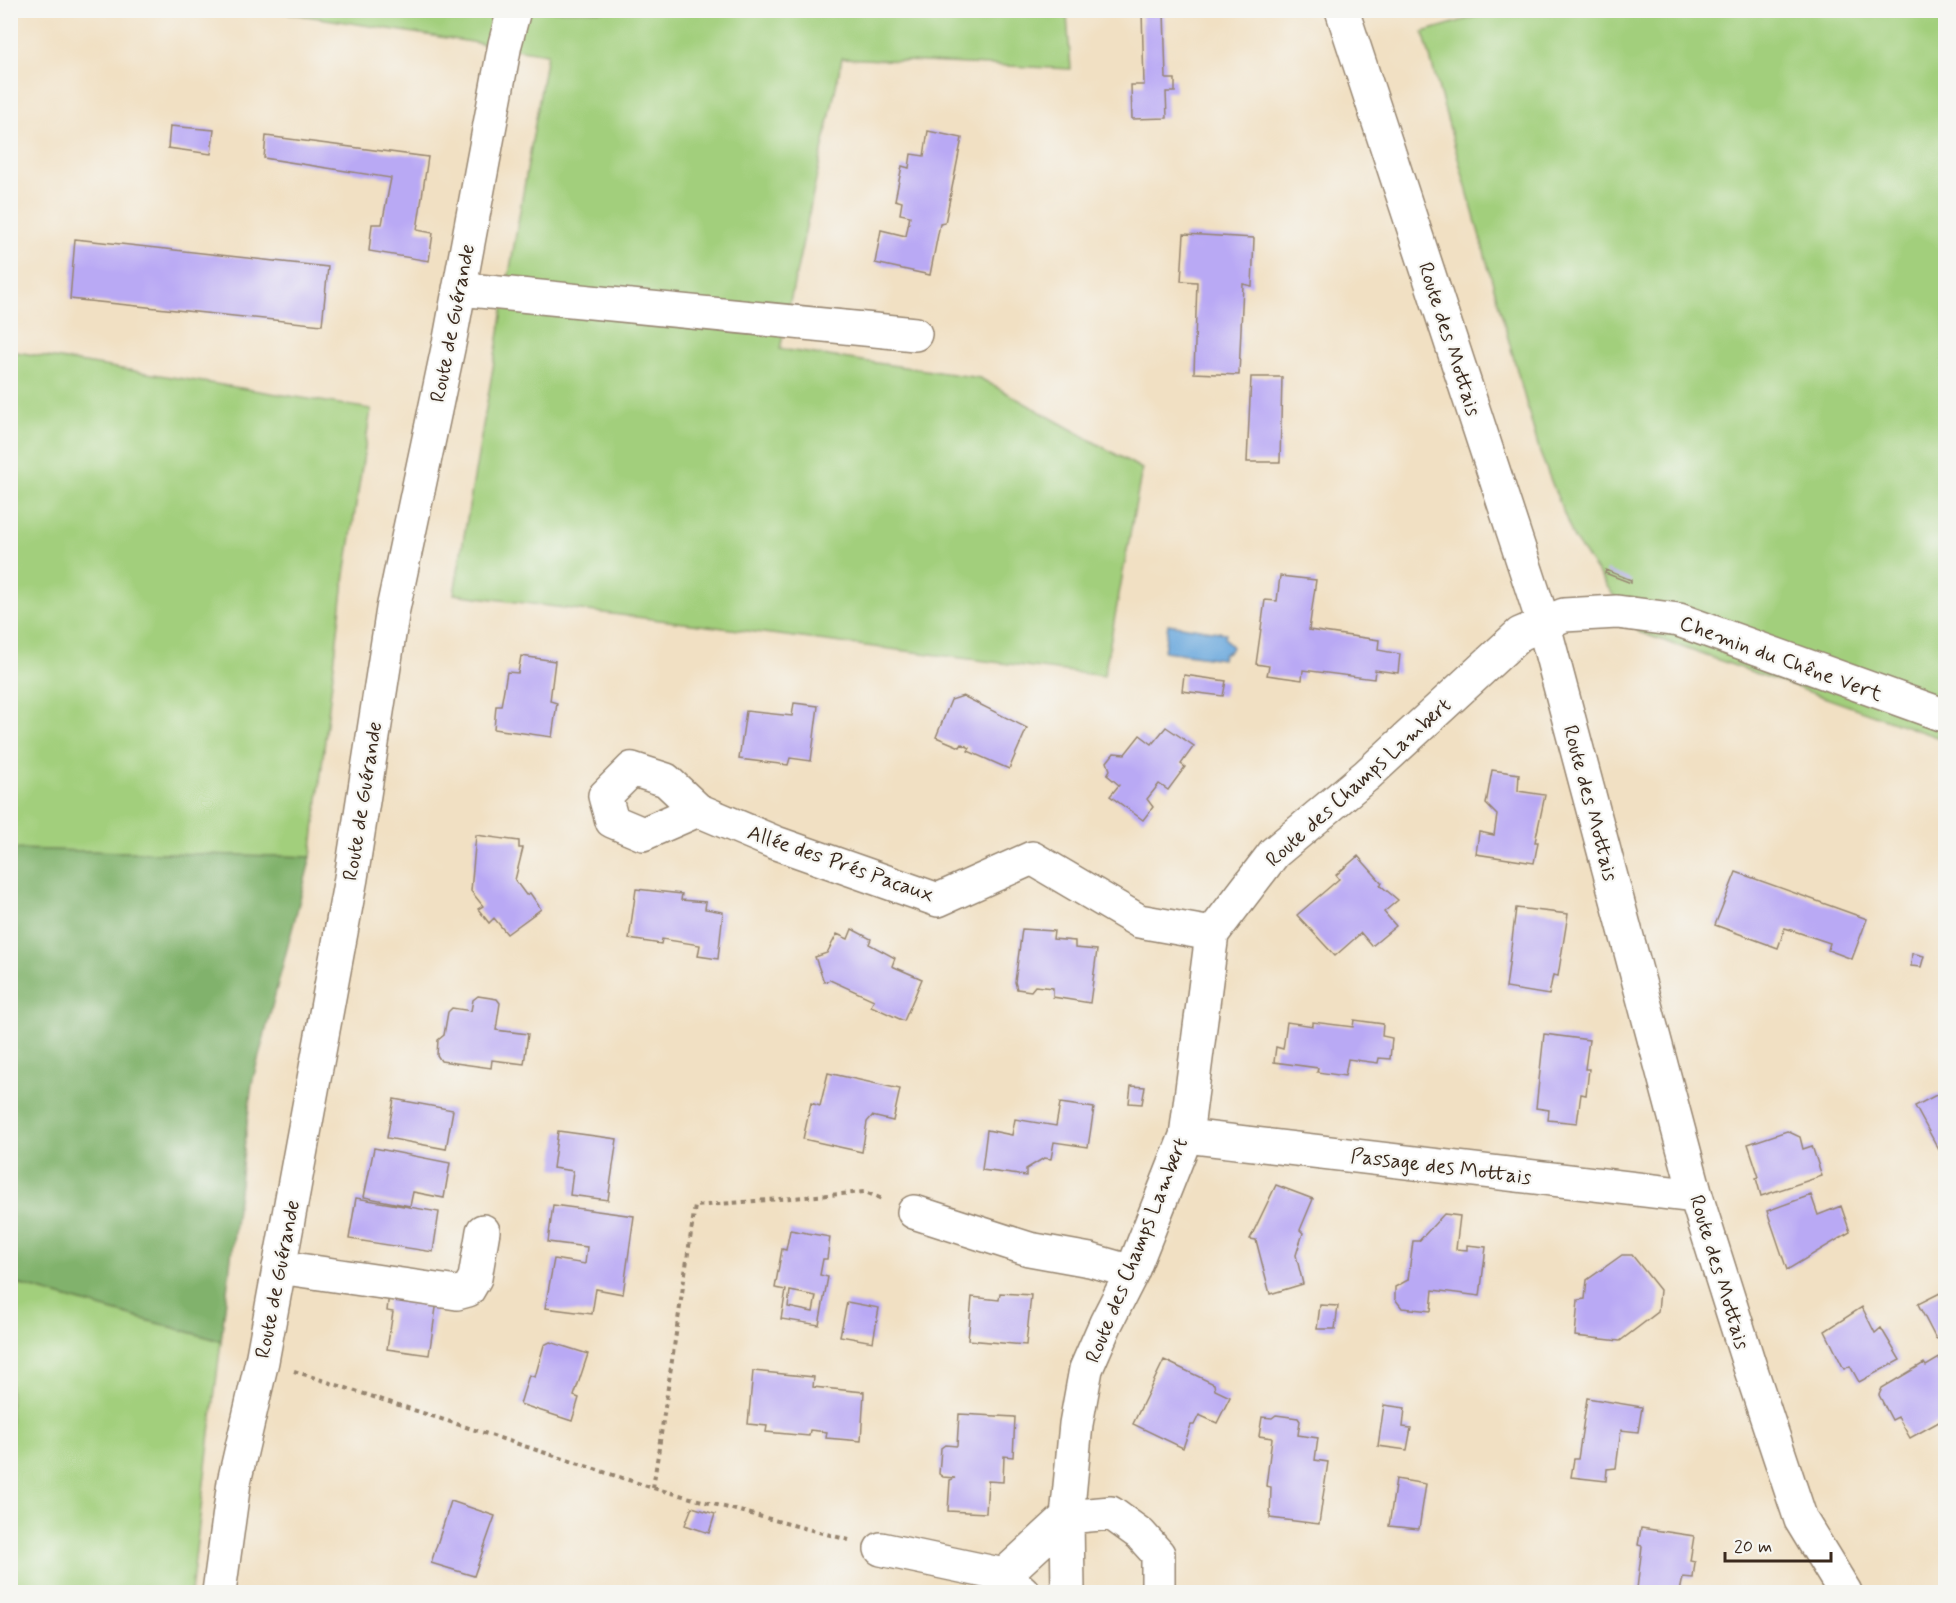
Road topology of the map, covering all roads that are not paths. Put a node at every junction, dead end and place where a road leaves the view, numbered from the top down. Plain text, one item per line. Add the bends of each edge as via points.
1 (514, 10) edge
2 (1342, 10) edge
3 (459, 289) junction
4 (915, 334) dead end
5 (1543, 622) junction
6 (1946, 716) edge
7 (698, 810) dead end
8 (1212, 934) junction
9 (1186, 1136) junction
10 (1696, 1196) junction
11 (914, 1212) road end
12 (483, 1231) dead end
13 (279, 1267) junction
14 (1132, 1272) junction
15 (1067, 1516) junction
16 (881, 1549) road end
17 (1014, 1584) edge
18 (219, 1593) edge
19 (1068, 1593) edge
20 (1158, 1593) edge
21 (1845, 1593) edge

1 - 3 street, Route de Guérande
2 - 5 street, Route des Mottais
3 - 4 street
3 - 13 street, Route de Guérande via 393,609 351,878
5 - 6 street, Chemin du Chêne Vert via 1564,615 1617,612 1678,620
5 - 8 street, Route des Champs Lambert via 1520,634 1367,775 1274,854
5 - 10 street, Route des Mottais
7 - 8 street, Allée des Prés Pacaux via 776,843 938,900 1032,858 1139,921
8 - 9 street, Route des Champs Lambert
9 - 10 street, Passage des Mottais
9 - 14 street, Route des Champs Lambert
10 - 21 street, Route des Mottais via 1801,1520
11 - 14 street via 1029,1249
12 - 13 street via 475,1278 468,1290 457,1293
13 - 18 street, Route de Guérande via 234,1482
14 - 15 street, Route des Champs Lambert via 1086,1369
15 - 17 street
15 - 19 street, Route des Champs Lambert
15 - 20 street via 1111,1513 1140,1533 1158,1554
16 - 17 street

